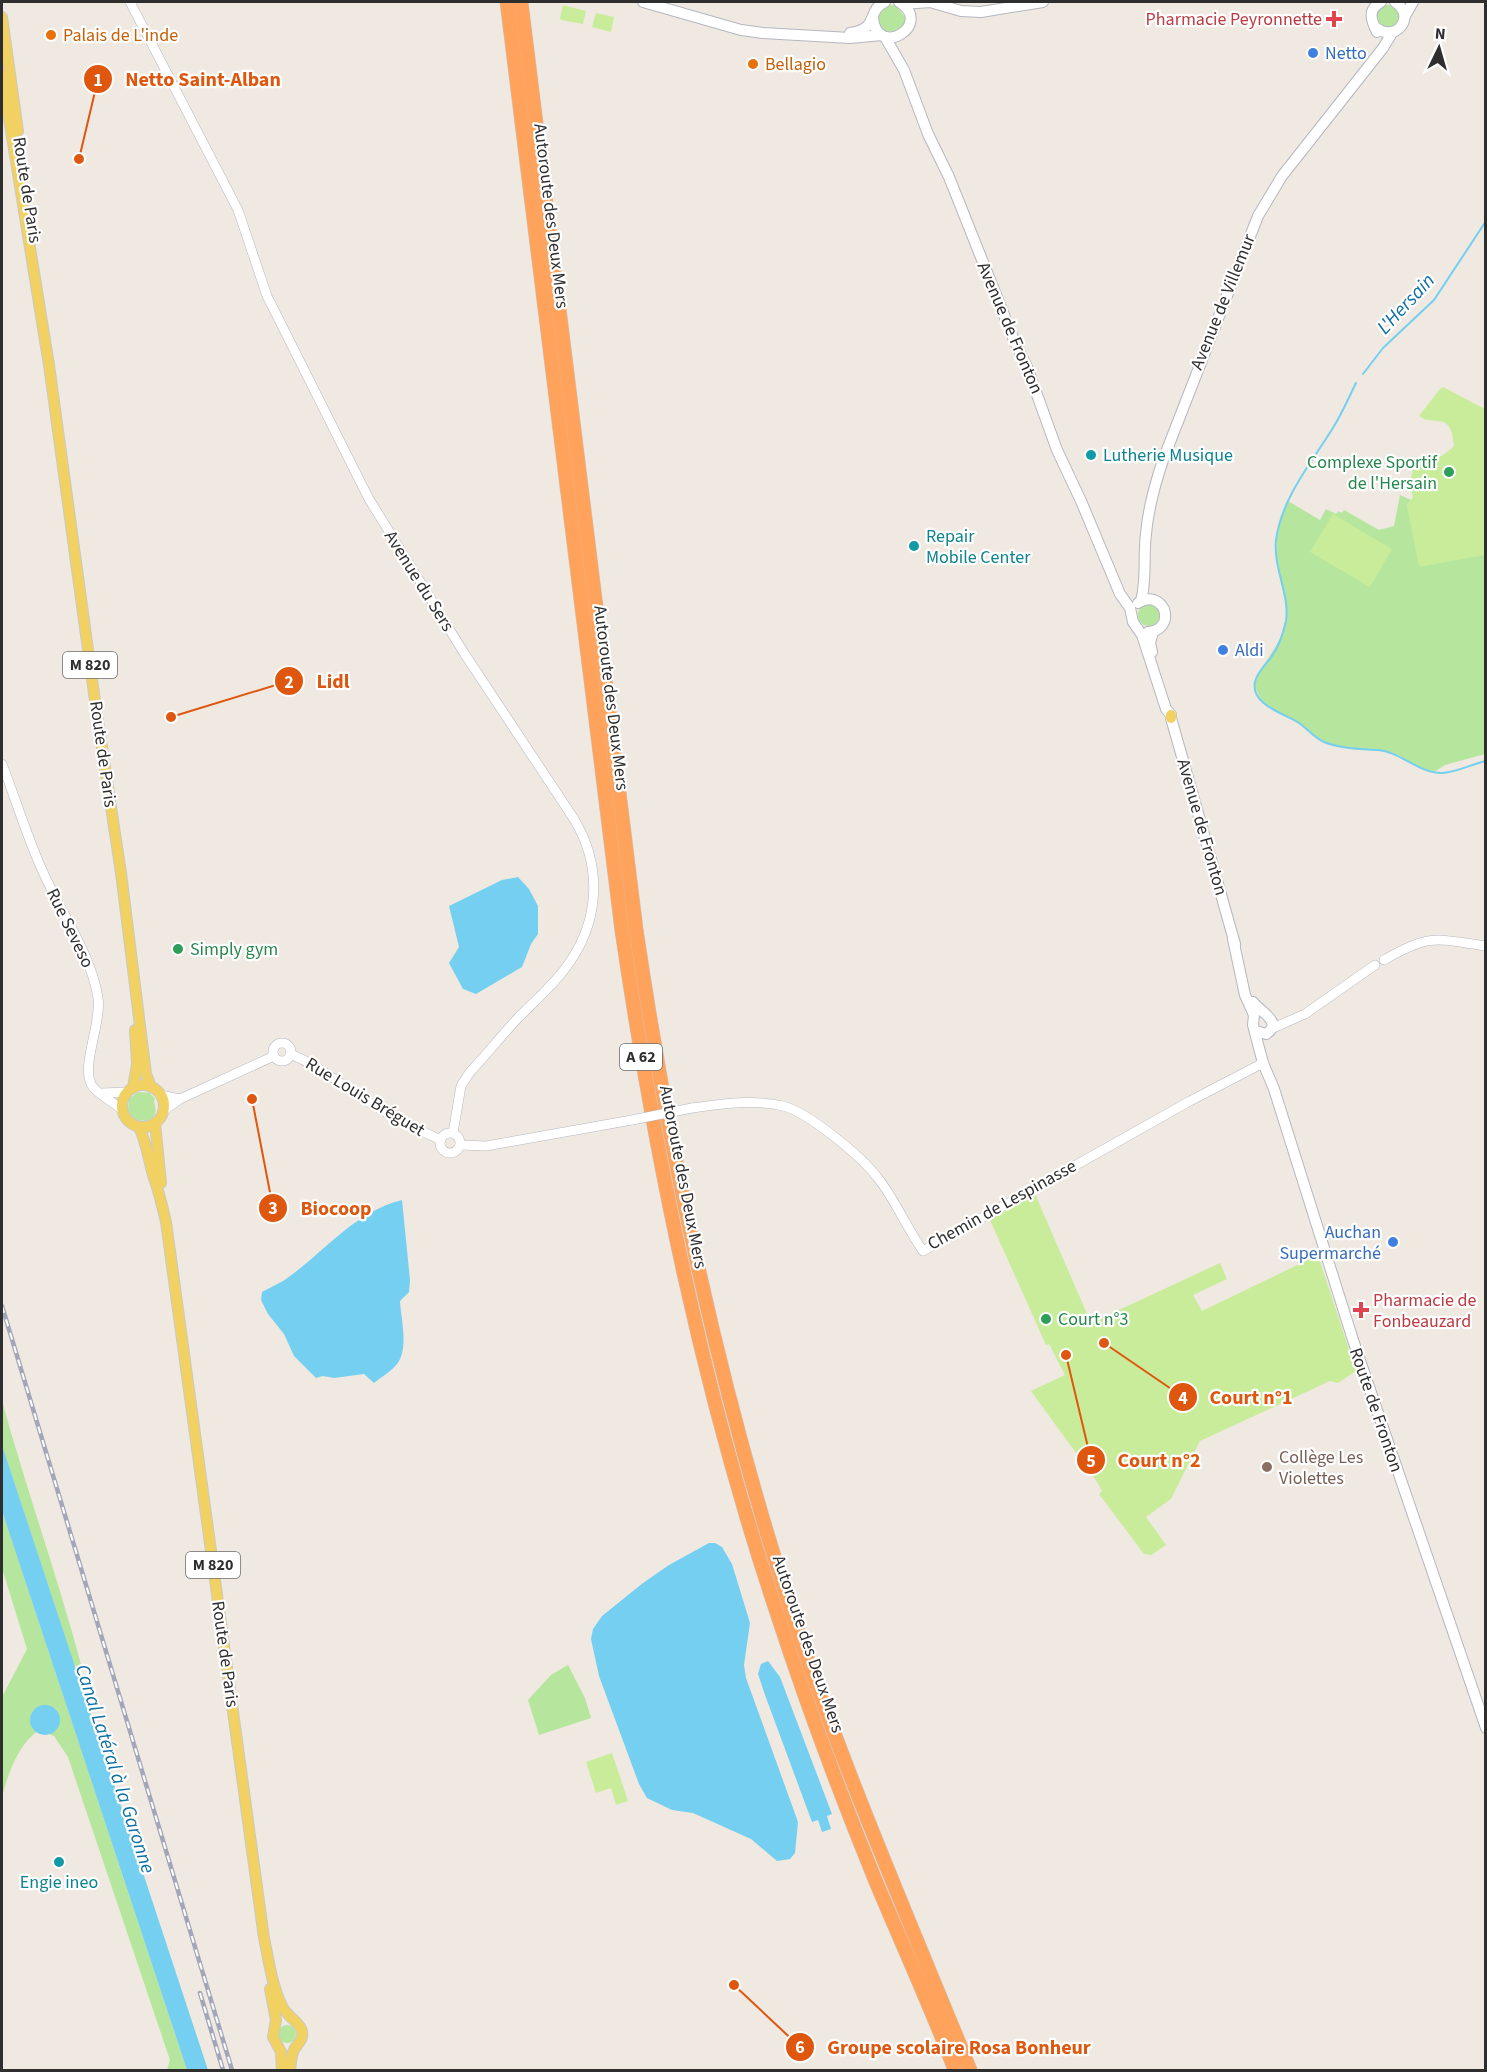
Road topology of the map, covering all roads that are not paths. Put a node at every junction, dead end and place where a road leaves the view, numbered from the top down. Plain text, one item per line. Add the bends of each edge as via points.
1 (130, 2) edge
2 (507, 2) edge
3 (521, 2) edge
4 (643, 2) edge
5 (885, 2) edge
6 (1043, 2) edge
7 (1381, 2) edge
8 (1396, 2) edge
9 (1413, 2) edge
10 (900, 3) edge
11 (1371, 6) edge
12 (946, 8) junction
13 (874, 10) edge
14 (1404, 16) junction
15 (2, 17) edge
16 (910, 21) junction
17 (1375, 27) junction
18 (903, 33) junction
19 (1392, 33) junction
20 (829, 36) junction
21 (884, 36) junction
22 (1378, 53) junction
23 (904, 70) junction
24 (2, 75) edge
25 (44, 328) junction
26 (1144, 585) junction
27 (1154, 600) junction
28 (1137, 605) junction
29 (1139, 629) junction
30 (1153, 632) junction
31 (1171, 717) junction
32 (2, 764) edge
33 (1485, 946) edge
34 (136, 1003) junction
35 (1305, 1014) junction
36 (1263, 1016) junction
37 (1264, 1031) junction
38 (1263, 1063) junction
39 (151, 1087) junction
40 (1274, 1089) junction
41 (130, 1090) junction
42 (102, 1093) junction
43 (160, 1095) junction
44 (180, 1099) junction
45 (122, 1110) junction
46 (163, 1111) junction
47 (155, 1123) junction
48 (140, 1127) junction
49 (453, 1133) junction
50 (441, 1140) junction
51 (461, 1145) junction
52 (159, 1191) junction
53 (1485, 1728) edge
54 (264, 1938) junction
55 (291, 2020) junction
56 (275, 2026) junction
57 (279, 2047) junction
58 (296, 2047) junction
59 (282, 2070) edge
60 (290, 2070) edge
61 (955, 2070) edge
62 (970, 2070) edge

1 - 49 street, Avenue du Sers via 238,210 267,296 369,499 480,679 578,826 592,863 593,909 582,943 564,971 465,1079
2 - 61 highway, Autoroute des Deux Mers / A 62 via 621,931 670,1213 722,1428 776,1611 873,1874
3 - 62 highway, Autoroute des Deux Mers / A 62 via 636,929 684,1210 736,1424 790,1608 887,1868
4 - 20 main road via 741,30
5 - 13 main road
6 - 12 main road via 981,12
7 - 11 main road
8 - 14 main road
9 - 14 main road
10 - 12 main road via 930,2
10 - 16 main road via 909,11
11 - 17 main road
12 - 16 main road via 920,11
13 - 20 main road via 864,30
13 - 21 main road, Avenue de Fronton via 874,26
14 - 19 main road, Avenue de Villemur via 1400,28
15 - 25 main road, Route de Paris / M 820
16 - 18 main road
17 - 19 main road
17 - 22 main road
18 - 21 main road
18 - 23 main road, Avenue de Fronton
19 - 22 main road, Avenue de Villemur
20 - 21 main road
21 - 23 main road, Avenue de Fronton
22 - 26 main road, Avenue de Villemur via 1281,176 1258,216 1163,460 1146,533
23 - 28 main road, Avenue de Fronton via 1027,367 1057,450 1116,585
24 - 25 main road, Route de Paris / M 820
25 - 34 main road, Route de Paris / M 820
26 - 27 main road
26 - 28 main road, Avenue de Villemur
27 - 28 main road
27 - 30 main road, Avenue de Fronton via 1166,614 1163,624
28 - 29 main road, Avenue de Fronton via 1133,622
29 - 30 main road
29 - 31 main road, Avenue de Fronton
30 - 31 main road, Avenue de Fronton via 1150,646
31 - 36 main road, Avenue de Fronton via 1251,999
32 - 42 street, Rue Seveso via 43,872 91,970 99,1012 87,1068 92,1086
33 - 35 street via 1451,940 1414,944 1384,960 1382,967 1375,965
34 - 39 main road, Route de Paris / M 820
34 - 41 main road, Route de Paris / M 820 via 137,1064
35 - 36 street via 1287,1019
35 - 37 street
36 - 37 main road via 1273,1022
36 - 37 main road via 1253,1025
37 - 38 main road
37 - 40 main road
38 - 40 main road
38 - 51 street, Chemin de Lespinasse, bridge via 923,1251 877,1177 851,1151 780,1105 721,1104 486,1146
39 - 41 main road
39 - 43 main road
40 - 53 main road, Route de Fronton via 1356,1350
41 - 42 street
41 - 45 main road via 122,1100
42 - 45 street, Rue Seveso
43 - 44 street
43 - 46 main road
44 - 46 street, Rue Louis Bréguet
44 - 50 street, Rue Louis Bréguet via 274,1056 274,1048 279,1044 288,1046 290,1054 315,1065 355,1094
45 - 48 main road via 130,1123
46 - 47 main road
47 - 48 main road
47 - 52 main road, Route de Paris / M 820
48 - 52 main road, Route de Paris / M 820
49 - 50 street via 447,1133
49 - 51 street
50 - 51 street via 447,1153 455,1152
52 - 54 main road, Route de Paris / M 820
54 - 55 main road, Route de Paris / M 820 via 276,1993
54 - 56 main road, Route de Paris / M 820
55 - 56 main road via 282,2020
55 - 58 main road, Route de Paris / M 820 via 298,2023 302,2032
56 - 57 main road, Route de Paris / M 820 via 273,2037
57 - 58 main road
57 - 59 main road, Route de Paris / M 820
58 - 60 main road, Route de Paris / M 820

